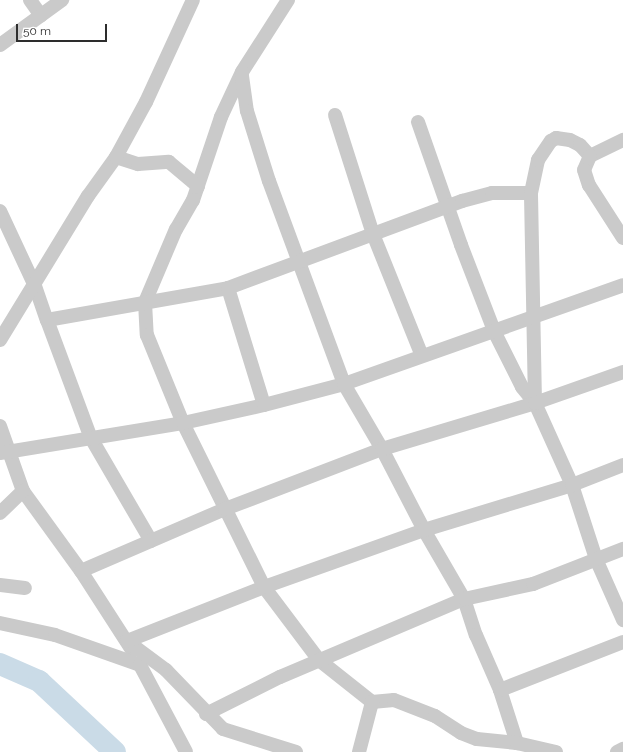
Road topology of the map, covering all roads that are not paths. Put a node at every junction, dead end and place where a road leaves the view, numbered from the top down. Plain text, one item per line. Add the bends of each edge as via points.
1 (30, 0) edge
2 (62, 0) edge
3 (193, 0) edge
4 (288, 0) edge
5 (41, 16) junction
6 (0, 44) edge
7 (242, 72) junction
8 (335, 115) dead end
9 (418, 122) dead end
10 (623, 140) edge
11 (590, 156) junction
12 (116, 157) junction
13 (198, 186) junction
14 (531, 193) junction
15 (449, 207) junction
16 (0, 211) edge
17 (373, 234) junction
18 (623, 238) edge
19 (300, 260) junction
20 (623, 285) edge
21 (35, 286) junction
22 (228, 288) junction
23 (145, 302) junction
24 (533, 318) junction
25 (47, 320) junction
26 (495, 333) junction
27 (0, 340) edge
28 (422, 356) junction
29 (623, 372) edge
30 (344, 384) junction
31 (535, 403) junction
32 (264, 405) junction
33 (184, 423) junction
34 (0, 426) edge
35 (91, 438) junction
36 (382, 448) junction
37 (4, 452) edge
38 (623, 465) edge
39 (572, 485) junction
40 (23, 491) junction
41 (225, 509) junction
42 (0, 513) edge
43 (424, 530) junction
44 (151, 541) junction
45 (623, 549) edge
46 (596, 559) junction
47 (81, 571) junction
48 (0, 585) edge
49 (264, 587) junction
50 (25, 588) dead end
51 (464, 599) junction
52 (623, 620) edge
53 (0, 623) edge
54 (127, 641) junction
55 (623, 642) edge
56 (319, 660) junction
57 (140, 665) junction
58 (500, 690) junction
59 (372, 702) junction
60 (206, 714) junction
61 (517, 743) junction
62 (623, 749) edge
63 (185, 752) edge
64 (296, 752) edge
65 (359, 752) edge
66 (556, 752) edge
67 (617, 752) edge

1 - 5 street
2 - 5 street
3 - 12 street via 149,95
4 - 7 street
5 - 6 street
7 - 13 street via 221,117
7 - 19 street via 247,111 269,181
8 - 17 street
9 - 15 street
10 - 11 street
11 - 14 street via 580,145 570,140 556,138 551,141 538,160
11 - 18 street via 584,170 589,185
12 - 13 street via 138,164 169,162
12 - 21 street via 88,196
13 - 23 street via 176,229
14 - 15 street via 492,193
14 - 24 street
15 - 17 street
15 - 26 street via 460,245
16 - 21 street
17 - 19 street
17 - 28 street
19 - 22 street
19 - 30 street
20 - 24 street
21 - 25 street
21 - 27 street
22 - 23 street
22 - 32 street
23 - 25 street
23 - 33 street via 147,335
24 - 26 street
24 - 31 street
25 - 35 street
26 - 28 street
26 - 31 street via 522,387
28 - 30 street
29 - 31 street
30 - 32 street
30 - 36 street
31 - 36 street
31 - 39 street
32 - 33 street
33 - 35 street
33 - 41 street
34 - 37 street
35 - 37 street
35 - 44 street
36 - 41 street
36 - 43 street
37 - 40 street
38 - 39 street
39 - 43 street
39 - 46 street
40 - 42 street
40 - 47 street
41 - 44 street
41 - 49 street
43 - 49 street
43 - 51 street
44 - 47 street
45 - 46 street
46 - 51 street via 533,584
46 - 52 street
47 - 54 street
48 - 50 street
49 - 54 street
49 - 56 street
51 - 56 street
51 - 58 street via 476,635
53 - 57 street via 55,635
54 - 57 street
54 - 60 street via 166,670 197,700
55 - 58 street
56 - 59 street
56 - 60 street
57 - 63 street
58 - 61 street
59 - 61 street via 394,700 435,716 472,737
59 - 65 street
60 - 64 street via 223,730
61 - 66 street
62 - 67 street

